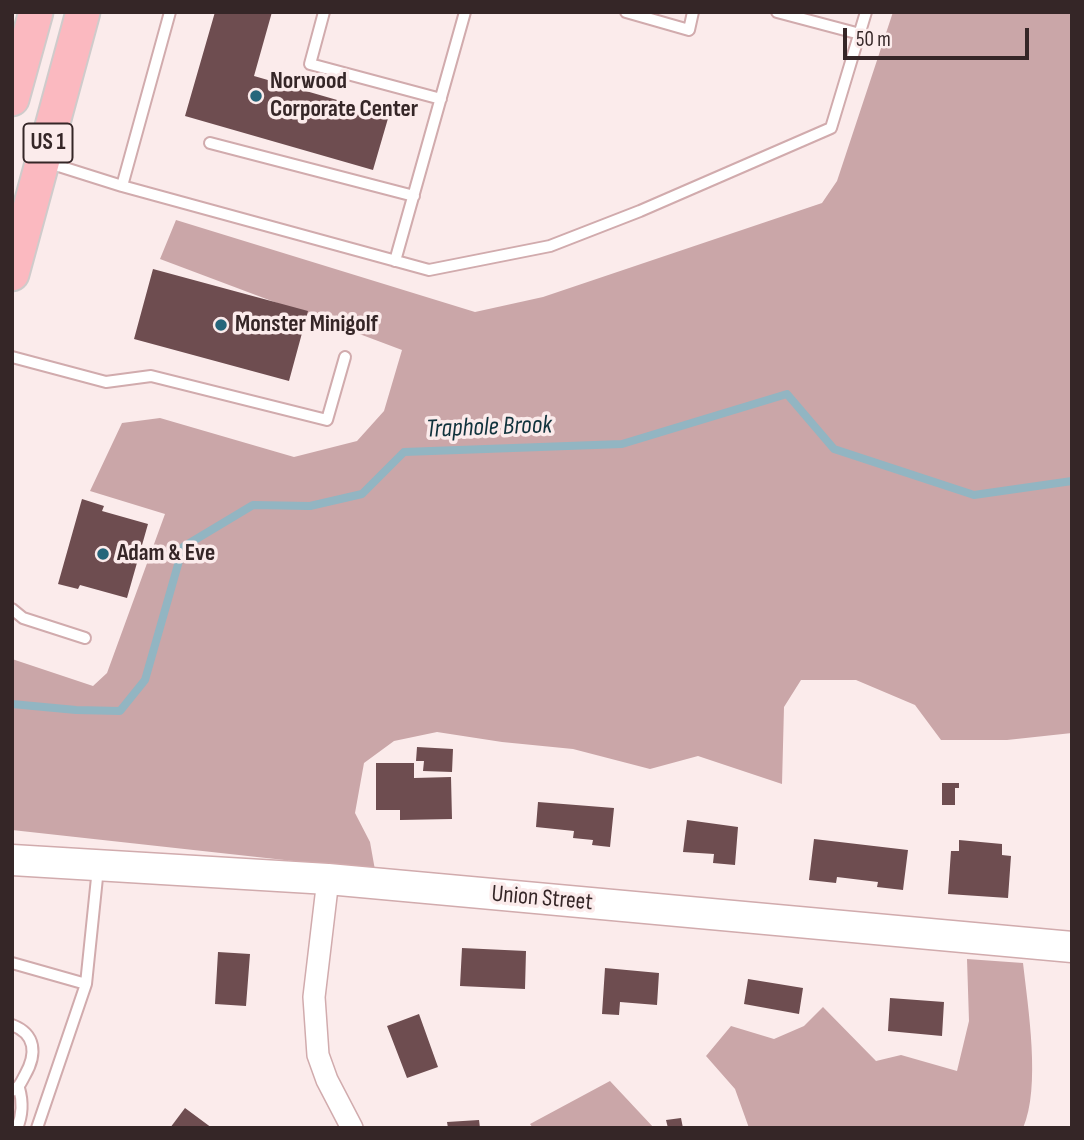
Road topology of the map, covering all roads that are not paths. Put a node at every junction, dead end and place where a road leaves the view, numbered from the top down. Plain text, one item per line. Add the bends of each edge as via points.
1 (36, 12) edge
2 (83, 12) edge
3 (170, 12) edge
4 (324, 12) edge
5 (465, 12) edge
6 (626, 12) edge
7 (693, 12) edge
8 (777, 12) edge
9 (866, 12) edge
10 (860, 34) junction
11 (14, 85) edge
12 (441, 99) junction
13 (210, 143) dead end
14 (43, 161) junction
15 (122, 186) junction
16 (414, 196) junction
17 (396, 261) junction
18 (12, 274) edge
19 (12, 357) edge
20 (345, 358) dead end
21 (12, 609) edge
22 (85, 638) dead end
23 (12, 860) edge
24 (98, 865) junction
25 (328, 879) junction
26 (1072, 947) edge
27 (12, 963) edge
28 (86, 984) junction
29 (12, 1024) edge
30 (16, 1090) edge
31 (17, 1128) edge
32 (37, 1128) edge
33 (352, 1128) edge

1 - 11 main road
2 - 14 main road, US 1
3 - 15 lane
4 - 12 lane via 310,64
5 - 12 lane
6 - 7 lane via 689,30
8 - 10 lane
9 - 10 lane
10 - 17 lane via 831,128 550,246 429,270
12 - 16 lane
13 - 16 lane
14 - 15 lane
14 - 18 main road, US 1
15 - 17 lane
16 - 17 lane
19 - 20 lane via 106,382 151,376 327,420
21 - 22 lane via 23,618
23 - 24 main road, Union Street
24 - 25 main road, Union Street
24 - 28 lane
25 - 26 main road, Union Street
25 - 33 street via 314,998 318,1055
27 - 28 lane
28 - 32 lane
29 - 30 lane via 31,1038 33,1048 30,1067
30 - 31 lane via 22,1099

